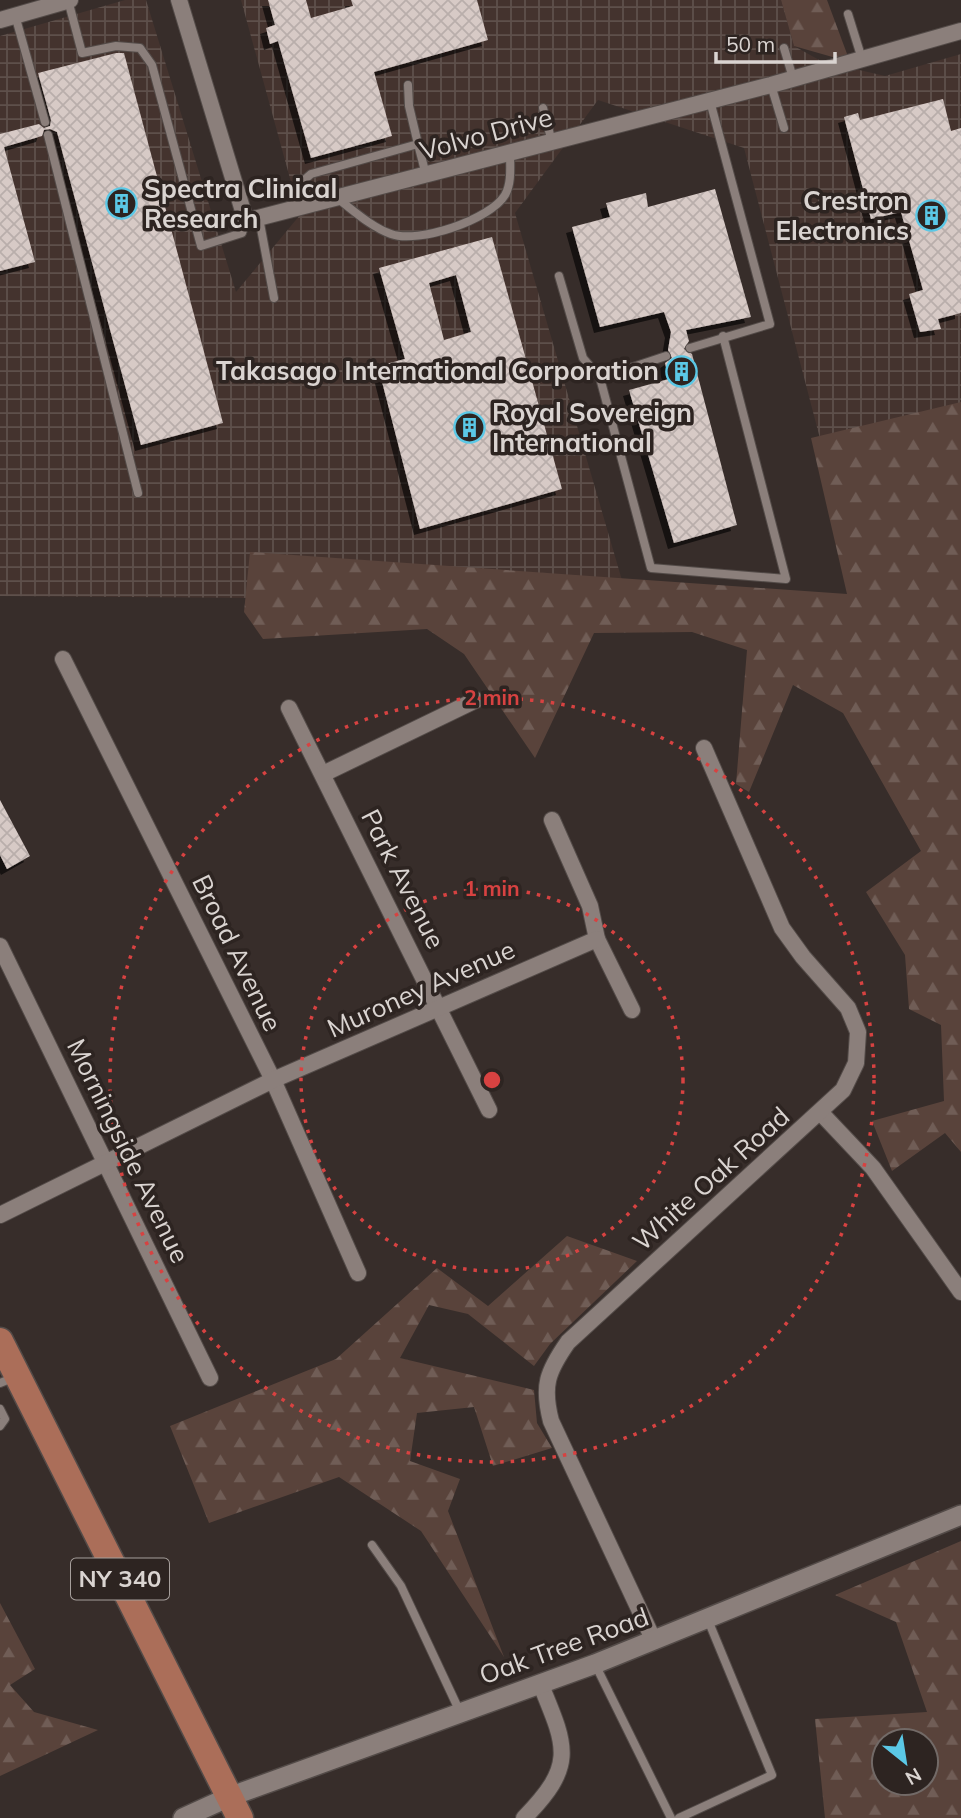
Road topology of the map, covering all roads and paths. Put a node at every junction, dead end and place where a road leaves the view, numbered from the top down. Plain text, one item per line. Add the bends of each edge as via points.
1 (69, 0) edge
2 (179, 0) edge
3 (848, 14) dead end
4 (8, 18) edge
5 (961, 32) edge
6 (784, 48) dead end
7 (862, 59) junction
8 (793, 78) junction
9 (408, 85) dead end
10 (771, 85) junction
11 (710, 101) junction
12 (543, 108) dead end
13 (45, 122) dead end
14 (784, 128) dead end
15 (48, 135) dead end
16 (552, 142) junction
17 (418, 144) junction
18 (510, 152) junction
19 (426, 175) junction
20 (337, 198) junction
21 (307, 205) junction
22 (252, 220) junction
23 (559, 276) dead end
24 (274, 298) dead end
25 (723, 337) junction
26 (690, 348) dead end
27 (666, 356) dead end
28 (600, 378) junction
29 (138, 493) dead end
30 (63, 659) dead end
31 (476, 700) dead end
32 (289, 708) dead end
33 (704, 748) dead end
34 (323, 774) junction
35 (552, 820) dead end
36 (597, 939) junction
37 (0, 946) edge
38 (440, 1008) junction
39 (632, 1010) dead end
40 (273, 1080) junction
41 (489, 1110) dead end
42 (821, 1113) junction
43 (107, 1162) junction
44 (0, 1215) edge
45 (358, 1273) dead end
46 (961, 1292) edge
47 (0, 1341) edge
48 (210, 1378) dead end
49 (9, 1379) edge
50 (0, 1409) edge
51 (0, 1426) edge
52 (961, 1515) edge
53 (372, 1545) dead end
54 (708, 1619) junction
55 (654, 1641) junction
56 (595, 1664) junction
57 (540, 1684) junction
58 (460, 1712) junction
59 (234, 1808) edge
60 (183, 1818) edge
61 (524, 1818) edge
62 (671, 1818) edge
63 (679, 1818) edge

1 - 4 street
1 - 22 lane via 82,53 116,46 140,48 152,65 201,246 242,233
2 - 22 street
3 - 7 lane
4 - 13 lane
5 - 7 street, Volvo Drive
6 - 8 lane
7 - 8 street, Volvo Drive
8 - 10 street, Volvo Drive
9 - 17 lane
10 - 11 street, Volvo Drive
10 - 14 lane
11 - 16 street, Volvo Drive
11 - 25 lane via 771,324
12 - 16 lane
15 - 29 lane
16 - 18 street, Volvo Drive
17 - 19 lane
17 - 21 lane via 311,174 303,181
18 - 19 street, Volvo Drive
18 - 20 lane via 504,198 489,210 428,236 392,235
19 - 20 street, Volvo Drive
20 - 21 street, Volvo Drive
21 - 22 street, Volvo Drive
22 - 24 lane
23 - 28 lane via 583,358
25 - 26 lane
25 - 28 lane via 786,579 651,568
27 - 28 lane
30 - 40 street, Broad Avenue
31 - 34 street
32 - 34 street, Park Avenue
33 - 42 street, White Oak Road via 782,928 848,1008 858,1032 856,1063 844,1090
34 - 38 street, Park Avenue
35 - 36 street via 590,905
36 - 38 street, Muroney Avenue
36 - 39 street
37 - 43 street, Morningside Avenue
38 - 40 street, Muroney Avenue
38 - 41 street, Park Avenue
40 - 43 street, Muroney Avenue
40 - 45 street, Broad Avenue
42 - 46 street via 873,1168
42 - 55 street, White Oak Road via 568,1342 551,1366 544,1395 551,1421
43 - 44 street, Muroney Avenue
43 - 48 street, Morningside Avenue
47 - 49 main road, NY 340
49 - 59 main road, NY 340
50 - 51 lane via 5,1419
52 - 54 street, Oak Tree Road
53 - 58 lane via 401,1586
54 - 55 street, Oak Tree Road
54 - 63 lane via 772,1775
55 - 56 street, Oak Tree Road
56 - 57 street, Oak Tree Road
56 - 62 lane
57 - 58 street, Oak Tree Road
57 - 61 street via 562,1746 558,1778
58 - 59 street, Oak Tree Road
59 - 60 street, Oak Tree Road

